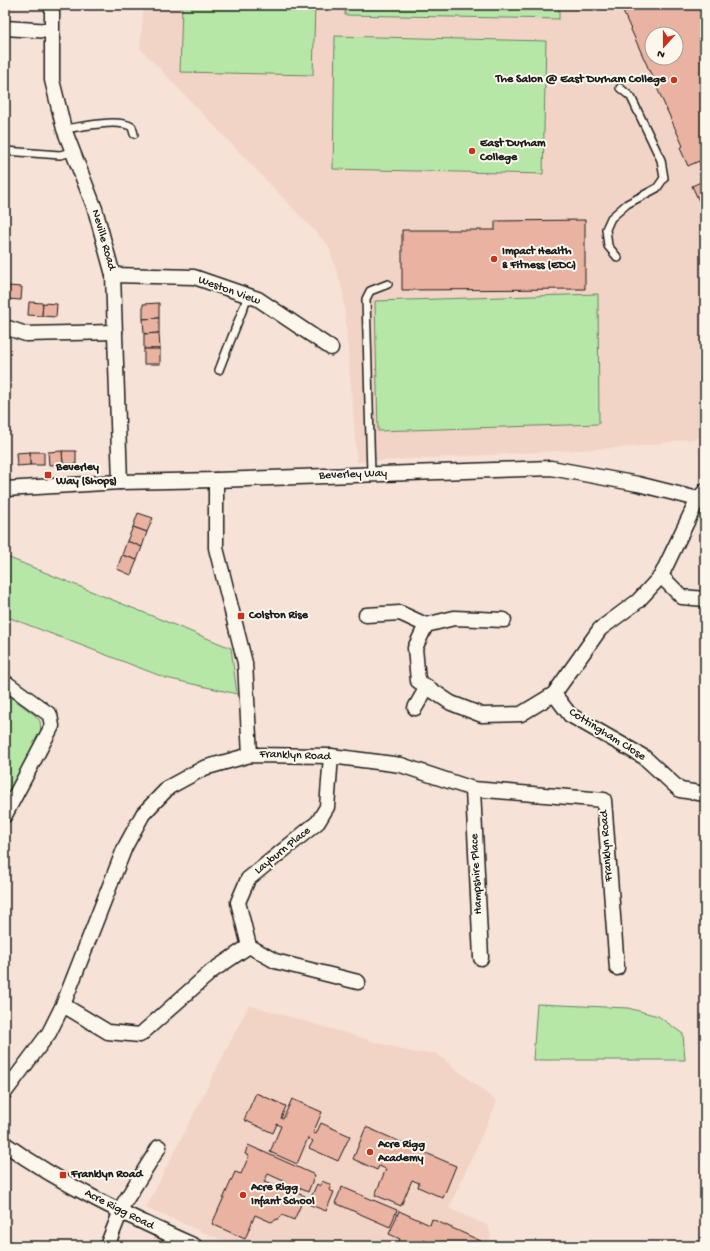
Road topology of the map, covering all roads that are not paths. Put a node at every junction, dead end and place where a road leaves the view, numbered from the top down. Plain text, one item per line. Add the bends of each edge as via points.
1 (52, 5) edge
2 (5, 28) edge
3 (51, 31) junction
4 (620, 88) dead end
5 (64, 129) junction
6 (134, 134) dead end
7 (5, 150) edge
8 (72, 152) junction
9 (618, 258) dead end
10 (113, 275) junction
11 (388, 284) dead end
12 (248, 296) junction
13 (5, 327) edge
14 (115, 332) junction
15 (331, 348) dead end
16 (219, 370) dead end
17 (371, 474) junction
18 (216, 480) junction
19 (120, 482) junction
20 (5, 489) edge
21 (702, 495) edge
22 (661, 576) junction
23 (705, 599) edge
24 (366, 614) dead end
25 (504, 620) dead end
26 (426, 625) junction
27 (5, 682) edge
28 (427, 687) junction
29 (554, 694) junction
30 (414, 708) dead end
31 (250, 755) junction
32 (331, 756) junction
33 (473, 790) junction
34 (705, 794) edge
35 (5, 815) edge
36 (249, 946) junction
37 (481, 958) dead end
38 (617, 968) dead end
39 (358, 982) dead end
40 (63, 1005) junction
41 (5, 1092) edge
42 (5, 1144) edge
43 (159, 1147) dead end
44 (121, 1213) junction
45 (107, 1246) edge
46 (195, 1246) edge

1 - 3 street, Neville Road
2 - 3 street
3 - 5 street, Neville Road via 52,80
4 - 9 lane via 631,97 661,160 664,178 657,188 626,204 611,218 606,229 608,246
5 - 6 lane via 120,124 132,127
5 - 8 street, Neville Road
7 - 8 lane via 60,155
8 - 10 street, Neville Road via 95,209
10 - 12 street, Weston View via 194,277
10 - 14 street, Neville Road
11 - 17 lane via 370,291 366,299
12 - 15 street, Weston View via 258,299
12 - 16 lane
13 - 14 street via 26,334
14 - 19 street, Neville Road
17 - 18 street, Beverley Way
17 - 21 street, Beverley Way via 551,468
18 - 19 street, Beverley Way
18 - 31 street via 216,548 245,663
19 - 20 street, Beverley Way
21 - 22 street
22 - 23 street via 682,597
22 - 29 street via 638,601 600,629
24 - 26 street via 400,613
25 - 26 street via 454,618
26 - 28 street via 415,648 418,681
27 - 35 street via 50,715 52,726
28 - 29 street via 451,702 482,715 521,714
28 - 30 street
29 - 34 street, Cottingham Close via 570,715 644,757 680,790
31 - 32 street, Franklyn Road
31 - 40 street, Franklyn Road via 204,768 169,787 143,814 125,847
32 - 33 street, Franklyn Road via 401,765
32 - 36 street, Layburn Place via 327,808 318,822 248,879 238,902
33 - 37 street, Hampshire Place
33 - 38 street, Franklyn Road via 604,800
36 - 39 street via 275,961
36 - 40 street via 212,971 140,1035 108,1032
40 - 41 street, Franklyn Road via 48,1033
42 - 44 street, Acre Rigg Road
43 - 44 street via 124,1203
44 - 45 street
44 - 46 street, Acre Rigg Road

